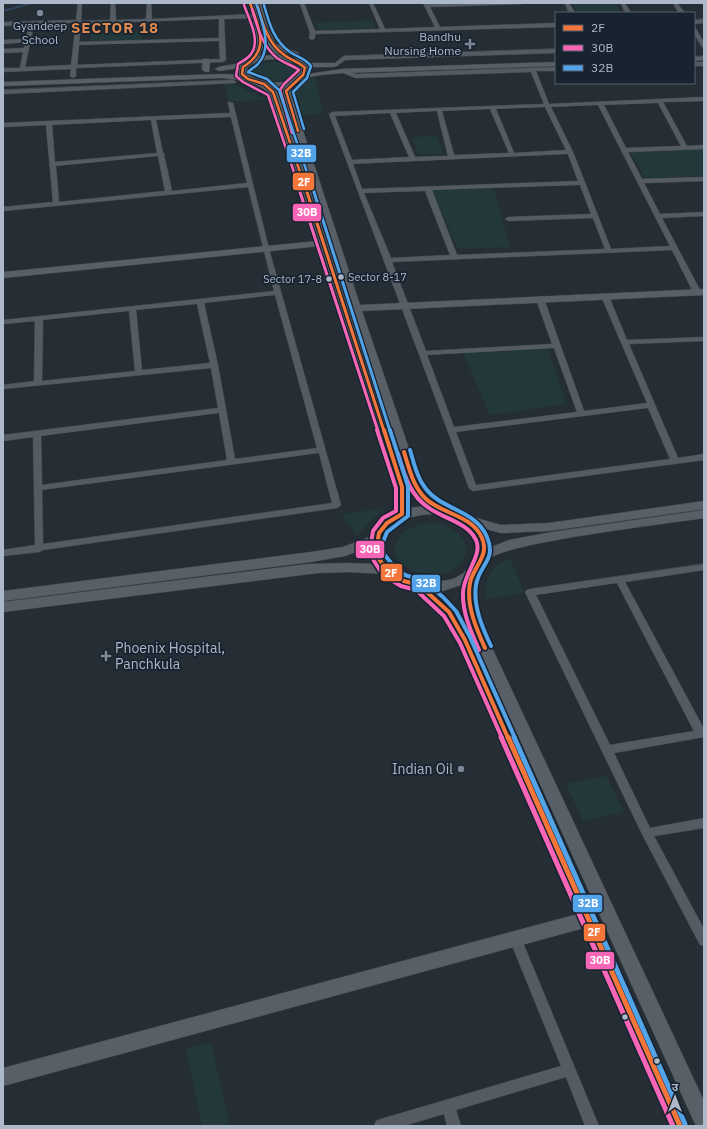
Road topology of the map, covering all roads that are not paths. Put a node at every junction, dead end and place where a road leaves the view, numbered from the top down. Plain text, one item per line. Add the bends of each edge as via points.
1 (80, 3) edge
2 (112, 3) edge
3 (149, 3) edge
4 (250, 3) edge
5 (257, 3) edge
6 (302, 3) edge
7 (371, 3) edge
8 (511, 3) edge
9 (522, 3) edge
10 (567, 3) edge
11 (623, 3) edge
12 (675, 3) edge
13 (426, 5) edge
14 (572, 12) edge
15 (628, 12) edge
16 (681, 12) edge
17 (254, 16) junction
18 (221, 17) junction
19 (149, 20) junction
20 (78, 22) junction
21 (113, 22) junction
22 (32, 23) junction
23 (3, 24) edge
24 (555, 24) edge
25 (438, 28) junction
26 (383, 30) junction
27 (695, 33) edge
28 (222, 39) junction
29 (28, 40) junction
30 (3, 42) edge
31 (76, 44) junction
32 (272, 46) junction
33 (701, 49) edge
34 (26, 50) junction
35 (3, 51) edge
36 (555, 51) edge
37 (555, 57) edge
38 (288, 58) junction
39 (253, 60) junction
40 (206, 61) junction
41 (555, 64) edge
42 (303, 65) junction
43 (335, 65) junction
44 (245, 66) junction
45 (74, 67) junction
46 (555, 69) edge
47 (3, 70) edge
48 (22, 70) junction
49 (533, 70) junction
50 (342, 71) junction
51 (203, 73) junction
52 (72, 76) junction
53 (216, 76) junction
54 (245, 78) junction
55 (3, 79) edge
56 (297, 80) junction
57 (233, 82) junction
58 (3, 84) edge
59 (193, 84) junction
60 (264, 84) junction
61 (3, 92) edge
62 (276, 99) junction
63 (704, 99) edge
64 (659, 100) junction
65 (230, 103) dead end
66 (600, 103) junction
67 (547, 105) junction
68 (492, 107) junction
69 (439, 109) junction
70 (392, 111) junction
71 (232, 115) junction
72 (153, 118) junction
73 (49, 123) junction
74 (3, 125) edge
75 (704, 147) edge
76 (685, 148) junction
77 (624, 150) junction
78 (570, 152) junction
79 (162, 154) junction
80 (512, 154) junction
81 (451, 157) junction
82 (413, 159) junction
83 (350, 162) junction
84 (54, 164) junction
85 (704, 179) edge
86 (640, 181) junction
87 (584, 184) junction
88 (250, 185) junction
89 (428, 189) junction
90 (360, 191) junction
91 (169, 192) junction
92 (56, 204) junction
93 (3, 209) edge
94 (704, 214) edge
95 (594, 216) junction
96 (658, 216) junction
97 (508, 219) dead end
98 (324, 243) junction
99 (266, 248) junction
100 (675, 248) junction
101 (609, 251) junction
102 (454, 257) junction
103 (388, 260) junction
104 (3, 275) edge
105 (700, 292) edge
106 (279, 293) junction
107 (605, 296) junction
108 (540, 299) junction
109 (200, 302) junction
110 (405, 306) junction
111 (356, 308) junction
112 (132, 309) junction
113 (39, 318) junction
114 (3, 322) edge
115 (703, 340) edge
116 (624, 342) junction
117 (558, 346) junction
118 (423, 354) junction
119 (214, 365) junction
120 (139, 373) junction
121 (38, 384) junction
122 (3, 387) edge
123 (651, 404) junction
124 (221, 410) junction
125 (581, 413) junction
126 (452, 430) junction
127 (37, 433) junction
128 (3, 438) edge
129 (322, 450) junction
130 (704, 457) edge
131 (230, 461) junction
132 (675, 461) junction
133 (38, 488) junction
134 (704, 505) edge
135 (443, 511) junction
136 (402, 514) junction
137 (704, 514) edge
138 (464, 519) junction
139 (377, 539) junction
140 (40, 549) junction
141 (3, 553) edge
142 (484, 555) junction
143 (704, 567) edge
144 (387, 570) junction
145 (472, 574) junction
146 (620, 580) junction
147 (419, 585) junction
148 (3, 596) edge
149 (3, 607) edge
150 (702, 733) edge
151 (608, 750) junction
152 (704, 823) edge
153 (648, 833) junction
154 (589, 919) junction
155 (515, 938) junction
156 (704, 941) edge
157 (569, 1070) junction
158 (3, 1077) edge
159 (448, 1106) junction
160 (704, 1122) edge
161 (381, 1126) edge
162 (454, 1126) edge
163 (592, 1126) edge
164 (680, 1126) edge

1 - 20 street
2 - 21 street
3 - 19 street
4 - 17 street
5 - 32 street
6 - 26 street via 313,35
7 - 26 street
8 - 9 street
8 - 13 street
10 - 14 street
11 - 15 street
12 - 16 street
13 - 25 street
17 - 18 street
17 - 39 street via 260,46
18 - 19 street
18 - 28 street
19 - 21 street
20 - 21 street
20 - 22 street
20 - 31 street
22 - 23 street
22 - 29 street
24 - 25 street
25 - 26 street
27 - 33 street
28 - 31 street
28 - 40 street via 223,60
29 - 30 street
29 - 34 street
31 - 45 street
32 - 38 street
32 - 43 street
34 - 35 street
34 - 48 street
36 - 43 street via 344,58
37 - 43 street
38 - 39 street via 270,57
38 - 42 street
39 - 44 street
40 - 45 street
40 - 51 street
41 - 50 street
42 - 43 street
42 - 56 street via 305,72
44 - 51 street
44 - 54 street via 242,72
45 - 48 street
45 - 52 street
46 - 49 street
47 - 48 street
49 - 50 street via 356,76
49 - 67 street
50 - 56 street via 315,74
51 - 52 street
51 - 53 street
51 - 58 street
51 - 59 street
52 - 55 street
53 - 54 street
53 - 57 street
54 - 60 street
56 - 60 street
56 - 111 street via 289,85 286,91
57 - 59 street
57 - 62 street
59 - 61 street
60 - 62 street via 273,92
62 - 98 street
63 - 64 street
64 - 66 street
64 - 76 street
65 - 71 street
66 - 67 street
66 - 77 street
67 - 68 street
67 - 78 street
68 - 69 street
68 - 80 street
69 - 70 street
69 - 81 street
70 - 82 street
70 - 83 street via 332,114
71 - 72 street
71 - 88 street
72 - 73 street
72 - 79 street
73 - 74 street
73 - 84 street
75 - 76 street
76 - 77 street
77 - 86 street
78 - 80 street
78 - 87 street
79 - 84 street
79 - 91 street
80 - 81 street
81 - 82 street
82 - 83 street
83 - 90 street
84 - 92 street
85 - 86 street
86 - 96 street
87 - 89 street
87 - 95 street
88 - 91 street
88 - 99 street
89 - 90 street
89 - 102 street
90 - 103 street
91 - 92 street
92 - 93 street
94 - 96 street
95 - 97 street
95 - 101 street
96 - 100 street
98 - 99 street
98 - 136 street via 402,487
99 - 104 street
99 - 106 street
100 - 101 street
100 - 105 street
101 - 102 street
102 - 103 street
103 - 110 street
105 - 107 street
106 - 109 street
106 - 129 street
107 - 108 street
107 - 116 street
108 - 110 street
108 - 117 street
109 - 112 street
109 - 119 street
110 - 111 street
110 - 118 street
111 - 135 street via 415,485 426,499
112 - 113 street
112 - 120 street
113 - 114 street
113 - 121 street
115 - 116 street
116 - 123 street
117 - 118 street
117 - 125 street
118 - 126 street
119 - 120 street
119 - 124 street
120 - 121 street
121 - 122 street
123 - 125 street
123 - 132 street
124 - 127 street
124 - 131 street
125 - 126 street
126 - 132 street via 473,488
127 - 128 street
127 - 133 street
129 - 131 street
129 - 140 street via 337,505
130 - 132 street
131 - 133 street
133 - 140 street
134 - 138 street via 549,527 501,529
135 - 136 street via 423,510
135 - 138 street
136 - 139 street via 387,523
137 - 142 street via 552,536 509,545
138 - 142 street via 479,533 484,544
139 - 144 street via 377,555
139 - 148 street via 344,551 311,557
140 - 141 street
142 - 145 street
143 - 146 street
144 - 147 street via 404,581
144 - 149 street via 339,566
145 - 147 street via 460,581 442,586
145 - 160 street via 469,602 480,637
146 - 150 street
146 - 151 street via 530,592
147 - 154 street via 449,612 465,640
150 - 151 street
151 - 153 street
152 - 153 street
153 - 156 street
154 - 155 street
154 - 164 street
155 - 157 street
155 - 158 street
157 - 159 street
157 - 163 street
159 - 161 street
159 - 162 street

